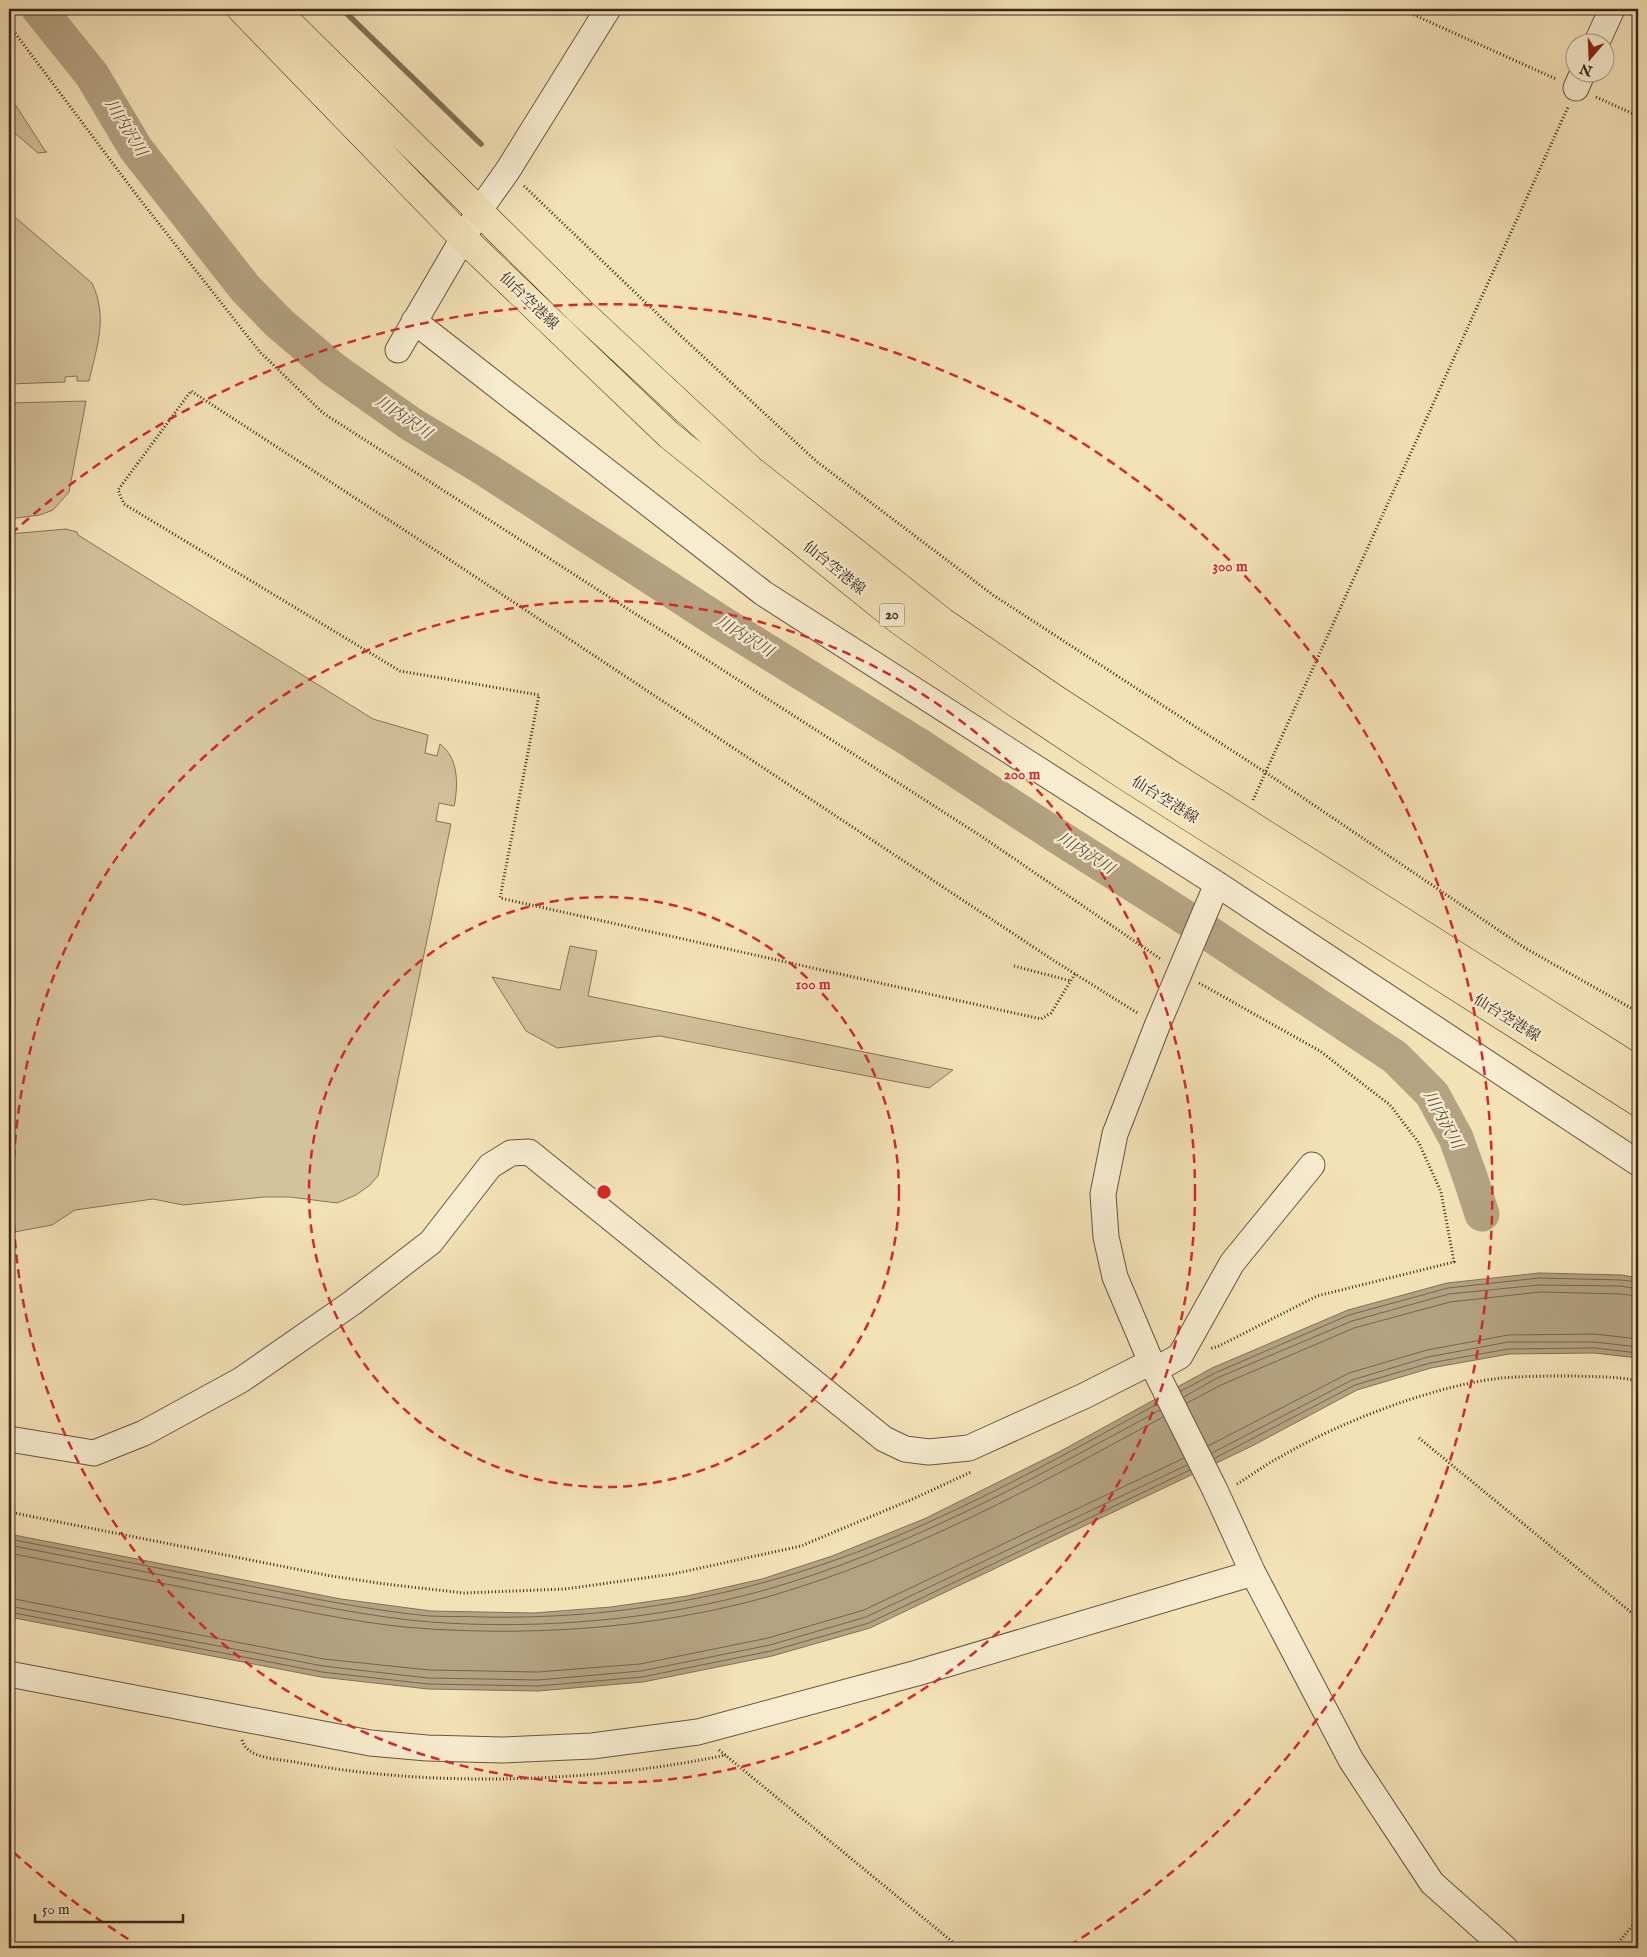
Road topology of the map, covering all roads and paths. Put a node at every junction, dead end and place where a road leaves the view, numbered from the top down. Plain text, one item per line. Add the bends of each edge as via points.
1 (241, 9) edge
2 (275, 9) edge
3 (608, 9) edge
4 (1401, 9) edge
5 (1612, 9) edge
6 (9, 25) edge
7 (1602, 32) edge
8 (1564, 74) edge
9 (1579, 82) edge
10 (1583, 82) edge
11 (1638, 116) edge
12 (508, 170) junction
13 (479, 212) junction
14 (463, 238) junction
15 (414, 321) junction
16 (398, 350) dead end
17 (1265, 772) junction
18 (1244, 822) junction
19 (1214, 891) junction
20 (1014, 966) dead end
21 (1181, 967) junction
22 (1075, 974) junction
23 (1071, 981) junction
24 (1638, 1012) edge
25 (1157, 1026) junction
26 (1638, 1071) edge
27 (1638, 1102) edge
28 (1638, 1163) edge
29 (1312, 1165) dead end
30 (1180, 1356) junction
31 (1155, 1370) junction
32 (1638, 1381) edge
33 (1419, 1438) dead end
34 (9, 1439) edge
35 (969, 1448) junction
36 (1216, 1493) junction
37 (9, 1512) edge
38 (1253, 1573) junction
39 (1638, 1618) edge
40 (9, 1674) edge
41 (698, 1732) junction
42 (1638, 1920) edge
43 (960, 1948) edge
44 (1505, 1948) edge
45 (1614, 1948) edge

1 - 14 main road, 仙台空港線 / 20
2 - 13 main road, 仙台空港線 / 20
3 - 12 street
4 - 8 path
5 - 7 street
6 - 21 path via 260,352 323,413
9 - 17 path
10 - 11 path
12 - 13 street
12 - 17 path via 816,461 993,595
13 - 14 street
13 - 18 main road, 仙台空港線 / 20 via 751,470 943,622
14 - 15 street
14 - 27 main road, 仙台空港線 / 20 via 669,435 900,622 1124,774
15 - 16 street
15 - 19 street via 762,593
17 - 18 path
17 - 24 path via 1524,948
18 - 26 main road, 仙台空港線 / 20
19 - 21 street
19 - 28 street
20 - 23 path
21 - 25 street
21 - 30 path via 1320,1051 1390,1105 1419,1143 1441,1192 1454,1262 1317,1296 1219,1346
22 - 23 path
22 - 23 path via 191,391 118,490 124,504 400,671 539,694 500,898 1041,1019 1051,1013
22 - 25 path
25 - 31 street via 1115,1134 1103,1194 1106,1237 1116,1276
29 - 30 street via 1232,1263
30 - 31 street
31 - 35 street via 1084,1396
31 - 36 street
32 - 36 path via 1620,1377 1553,1376 1502,1378 1456,1387 1382,1410 1336,1429
33 - 39 path
34 - 35 street via 94,1453 144,1433 233,1385 352,1304 431,1242 490,1166 511,1153 529,1152 884,1439 904,1449 928,1452
35 - 37 path via 978,1468 800,1546 673,1574 565,1589 464,1593 384,1584
36 - 38 street
38 - 41 street via 917,1673
38 - 44 street via 1351,1760 1432,1883
40 - 41 street via 360,1741 427,1748 502,1750 592,1746
41 - 43 path
42 - 45 path

